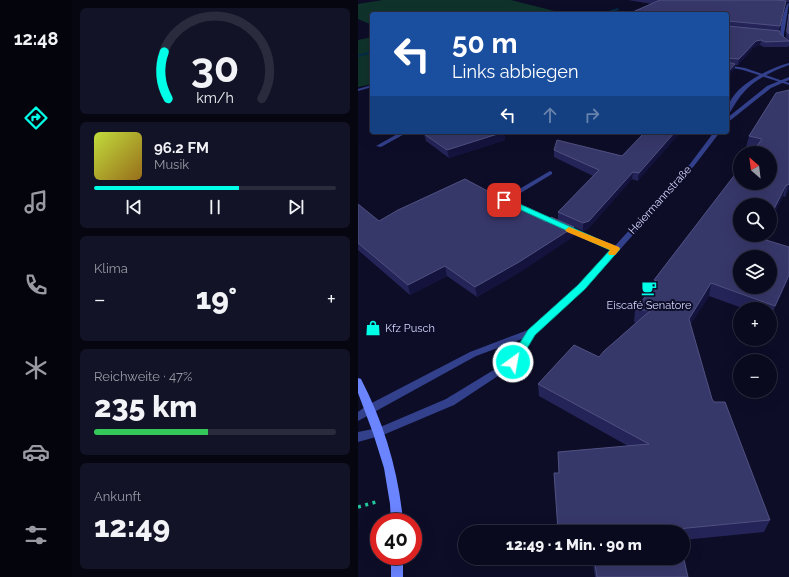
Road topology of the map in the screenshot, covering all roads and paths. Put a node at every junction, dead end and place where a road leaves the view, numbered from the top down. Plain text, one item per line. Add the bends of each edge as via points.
1 (782, 4) edge
2 (789, 4) edge
3 (787, 14) edge
4 (774, 34) edge
5 (782, 34) junction
6 (789, 45) edge
7 (789, 64) edge
8 (729, 66) edge
9 (761, 75) junction
10 (789, 78) edge
11 (780, 81) junction
12 (789, 84) edge
13 (370, 87) edge
14 (358, 90) edge
15 (729, 108) edge
16 (729, 119) edge
17 (401, 134) edge
18 (715, 134) edge
19 (379, 146) dead end
20 (550, 172) dead end
21 (616, 249) junction
22 (531, 332) junction
23 (358, 382) edge
24 (370, 409) junction
25 (358, 417) edge
26 (379, 432) junction
27 (358, 437) edge
28 (397, 513) edge
29 (397, 565) edge
30 (397, 577) edge

1 - 2 street
2 - 3 street
3 - 5 street
4 - 5 street
5 - 6 street via 782,38
7 - 9 street
8 - 9 street
9 - 11 street
9 - 15 street via 740,92
10 - 11 street
11 - 12 street
11 - 16 street via 768,87
13 - 14 street
17 - 19 street
18 - 21 street, Heiermannstraße via 692,165
20 - 21 street via 504,200
21 - 22 street, Heiermannstraße via 582,287
22 - 24 street, Heiermannstraße via 473,354
22 - 26 street, Heiermannstraße via 513,362 450,402
23 - 24 main road
24 - 25 street, Heiermannstraße
24 - 26 main road
26 - 27 street, Heiermannstraße
26 - 28 main road via 396,496
29 - 30 main road

